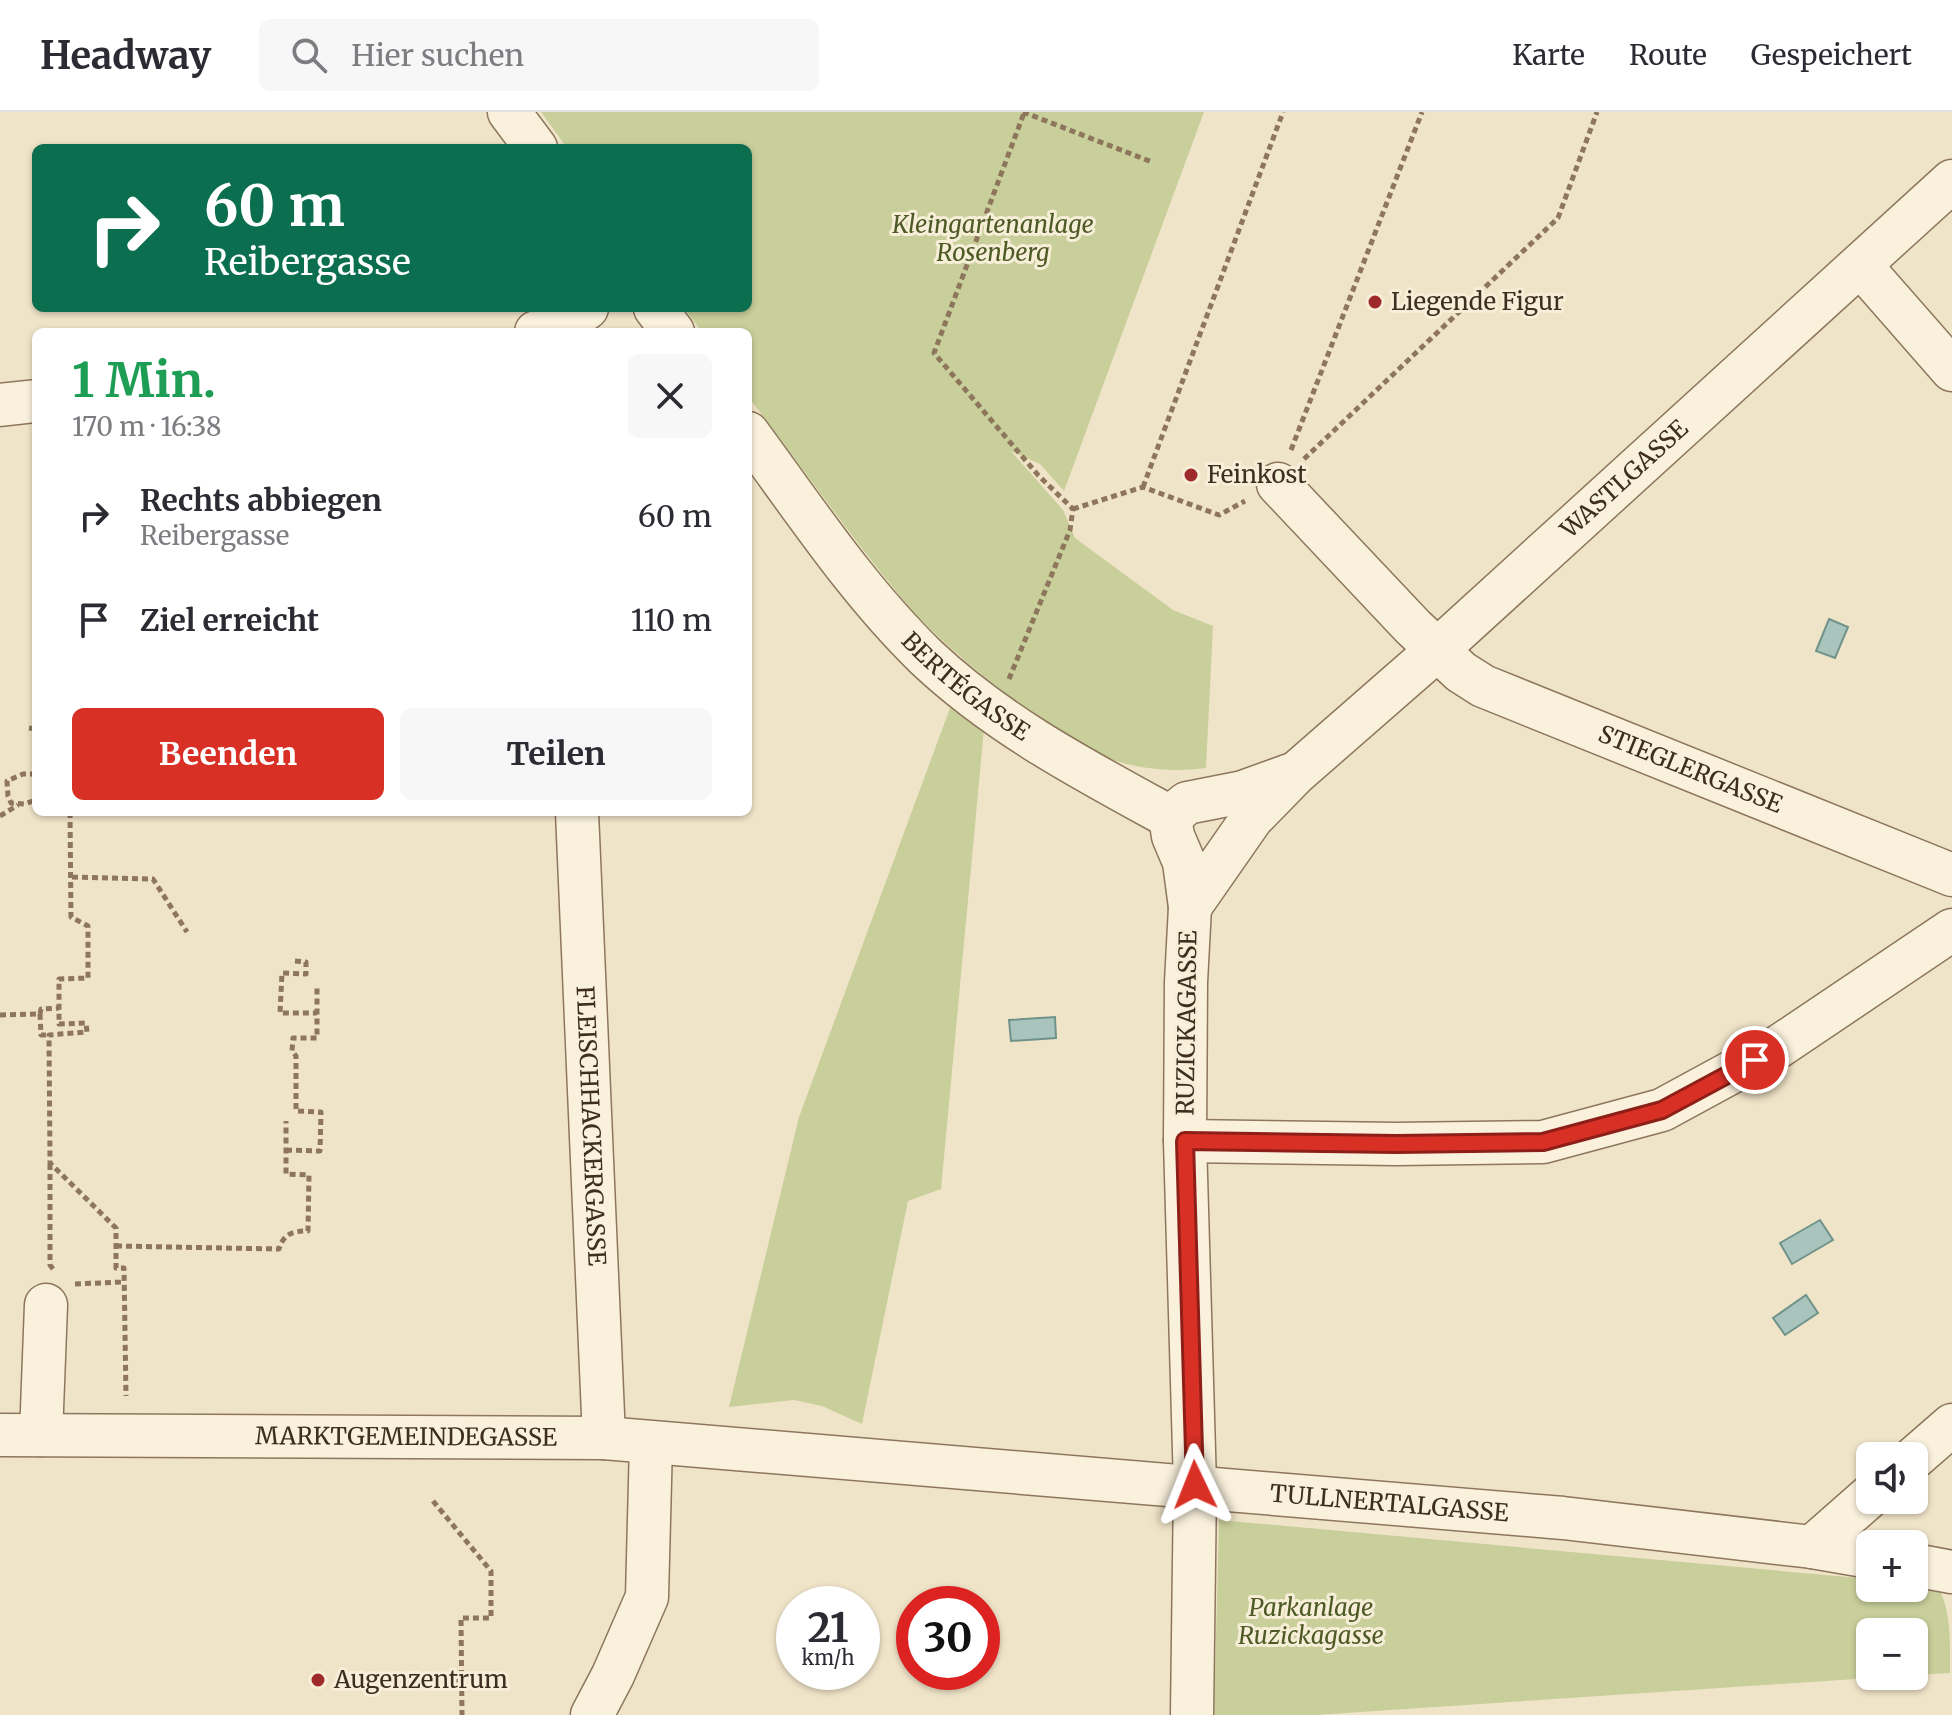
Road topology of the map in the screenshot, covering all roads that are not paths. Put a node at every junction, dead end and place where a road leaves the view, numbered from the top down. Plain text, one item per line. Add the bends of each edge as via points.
1 (509, 112) edge
2 (533, 144) edge
3 (1952, 181) edge
4 (1861, 266) junction
5 (1952, 370) edge
6 (32, 401) edge
7 (0, 405) edge
8 (752, 438) edge
9 (1278, 484) road end
10 (1437, 650) junction
11 (1295, 774) junction
12 (577, 816) edge
13 (1170, 817) junction
14 (1952, 875) edge
15 (1190, 907) junction
16 (1952, 930) edge
17 (1185, 1141) junction
18 (56, 1288) road end
19 (1952, 1425) edge
20 (0, 1435) edge
21 (41, 1435) junction
22 (604, 1438) junction
23 (651, 1443) junction
24 (1928, 1446) edge
25 (810, 1455) joint
26 (1195, 1485) junction
27 (1856, 1508) edge
28 (1812, 1547) junction
29 (1856, 1555) edge
30 (1928, 1568) edge
31 (1952, 1572) edge
32 (592, 1715) edge
33 (1192, 1715) edge

1 - 2 street
3 - 4 street, WASTLGASSE
4 - 5 street
4 - 10 street, WASTLGASSE
6 - 7 street
8 - 13 street, BERTÉGASSE via 858,581 926,656 994,713 1054,753
9 - 10 street, STIEGLERGASSE
10 - 11 street, WASTLGASSE
10 - 14 street, STIEGLERGASSE via 1483,686
11 - 13 street, WASTLGASSE via 1187,803
11 - 15 street, WASTLGASSE via 1252,818
12 - 22 street, FLEISCHHACKERGASSE
13 - 15 street
15 - 17 street, RUZICKAGASSE
16 - 17 street via 1778,1047 1662,1110 1543,1142
17 - 26 street, RUZICKAGASSE
18 - 21 street
19 - 24 street
20 - 21 street, MARKTGEMEINDEGASSE
21 - 22 street, MARKTGEMEINDEGASSE
22 - 23 street, MARKTGEMEINDEGASSE
23 - 25 street, MARKTGEMEINDEGASSE
23 - 32 street via 647,1597
25 - 26 street, TULLNERTALGASSE
26 - 28 street, TULLNERTALGASSE
26 - 33 street, RUZICKAGASSE
27 - 28 street
28 - 29 street, TULLNERTALGASSE
30 - 31 street

